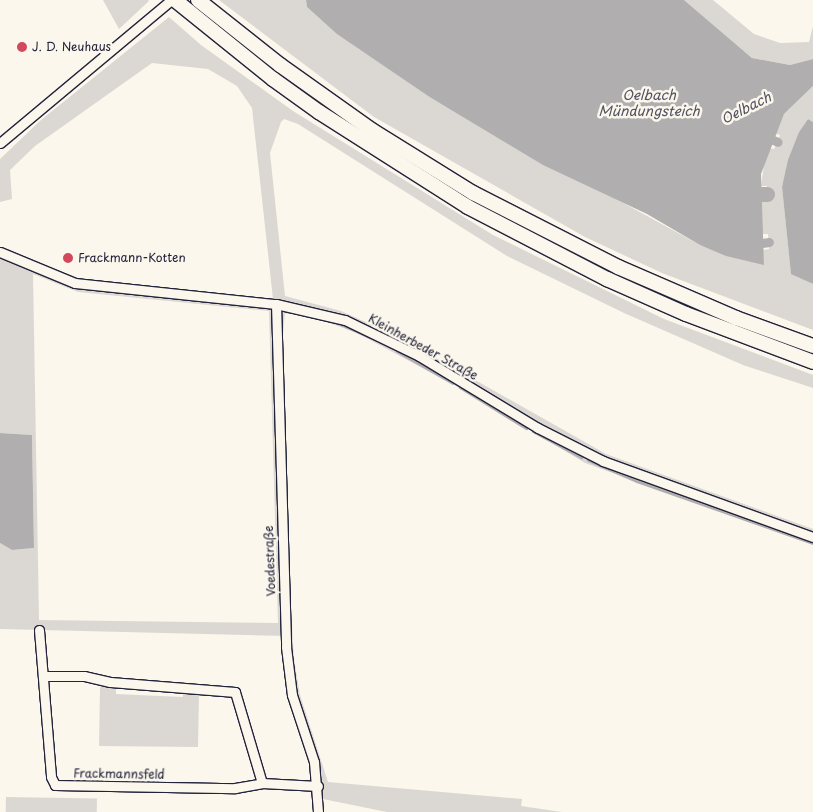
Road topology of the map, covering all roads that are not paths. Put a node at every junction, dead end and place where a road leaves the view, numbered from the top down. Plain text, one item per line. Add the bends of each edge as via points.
1 (171, 0) edge
2 (175, 0) edge
3 (198, 0) edge
4 (0, 145) edge
5 (0, 252) edge
6 (276, 304) junction
7 (813, 346) edge
8 (813, 362) edge
9 (813, 537) edge
10 (39, 630) dead end
11 (45, 676) junction
12 (262, 783) junction
13 (318, 786) junction
14 (318, 812) edge

1 - 4 street
2 - 8 highway via 272,80 468,207 616,283 686,314
3 - 7 highway via 342,109 473,193 626,271 736,318
5 - 6 street, Kleinherbeder Straße via 75,283
6 - 9 street, Kleinherbeder Straße via 320,312 365,329 419,356 538,428 617,467
6 - 13 street, Voedestraße via 286,647 292,695 314,762
10 - 11 street, Frackmannsfeld
11 - 12 street via 84,676 110,682 235,692
11 - 12 street, Frackmannsfeld via 51,777 55,785 236,788
12 - 13 street, Frackmannsfeld
13 - 14 street, Voedestraße

